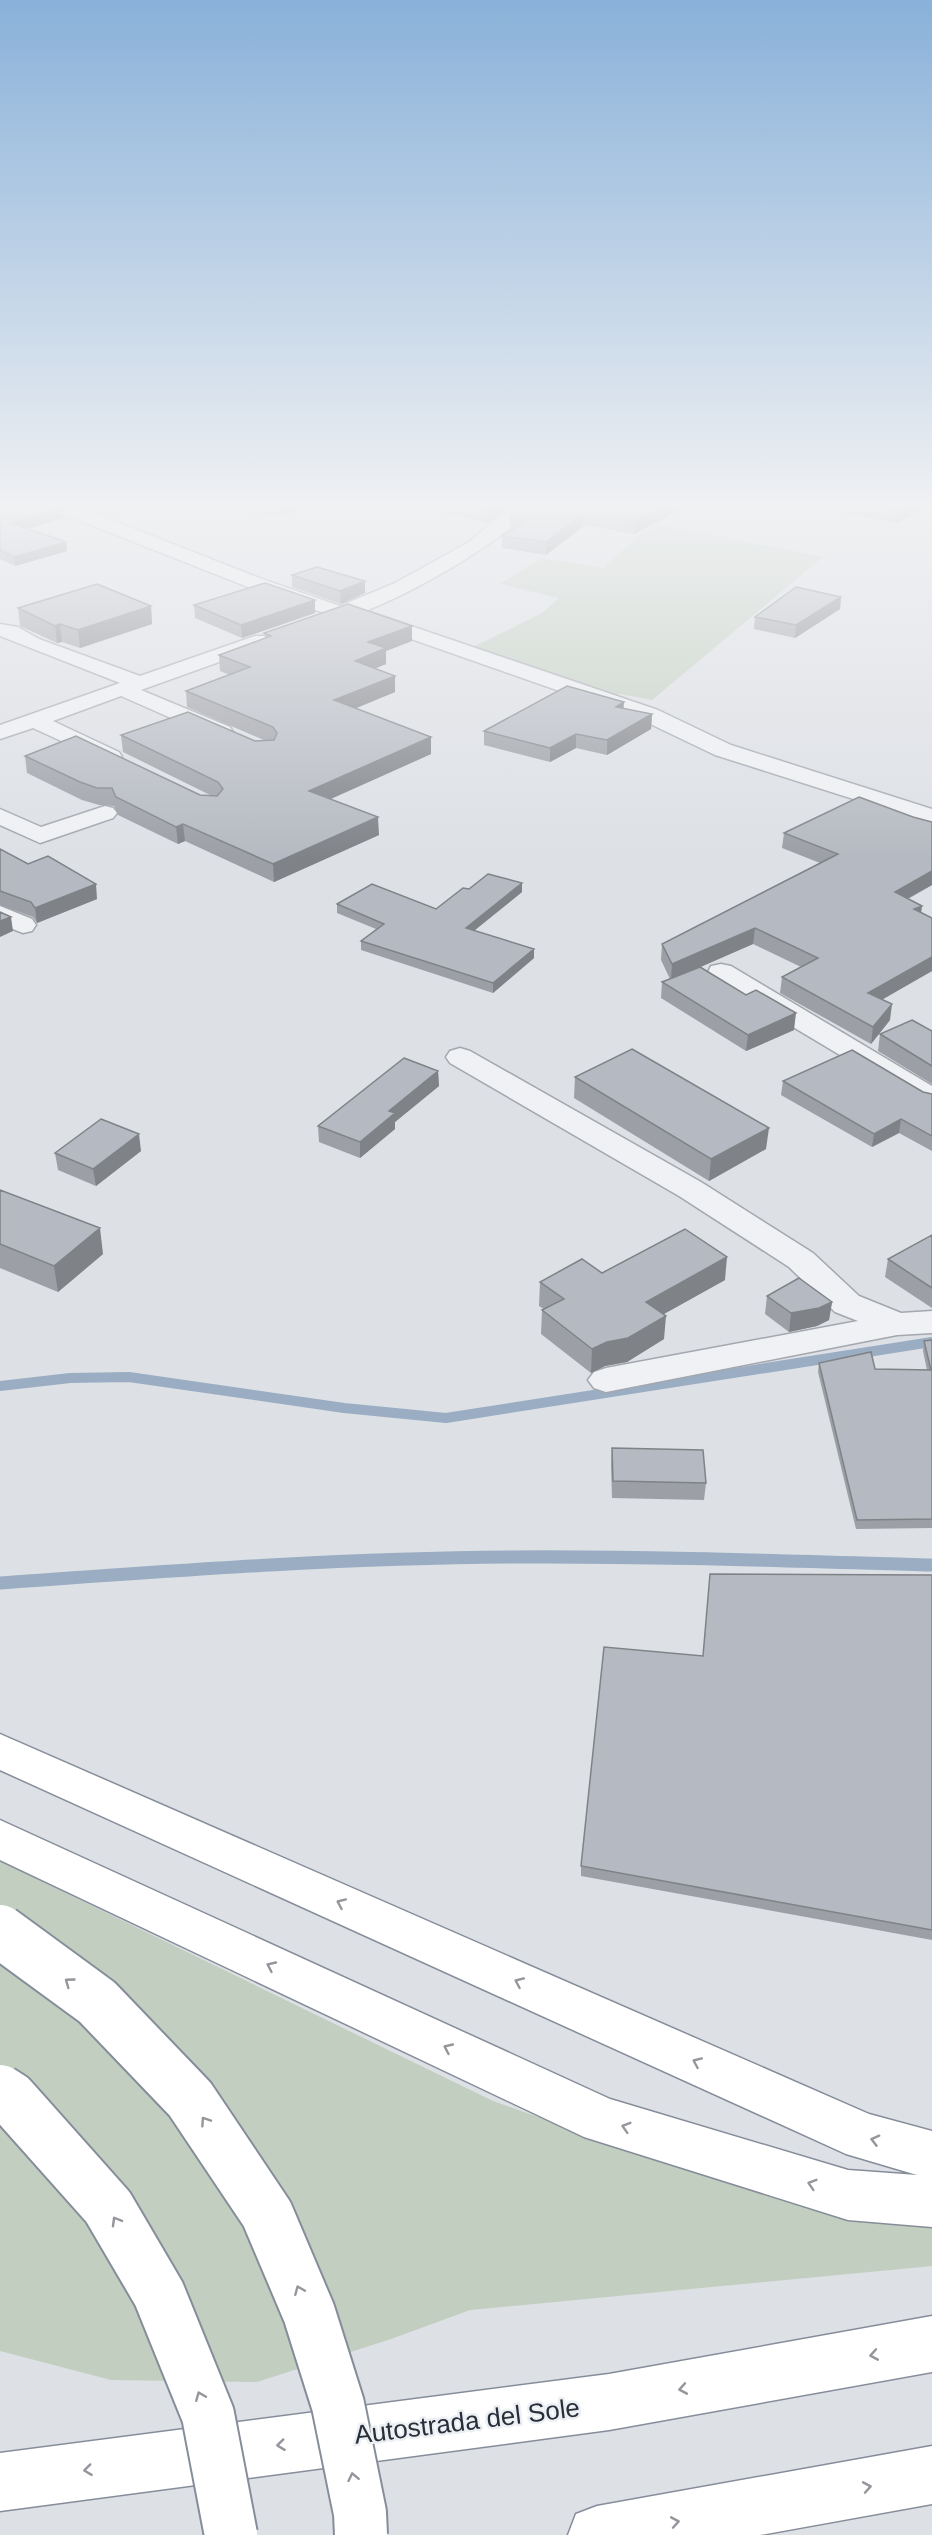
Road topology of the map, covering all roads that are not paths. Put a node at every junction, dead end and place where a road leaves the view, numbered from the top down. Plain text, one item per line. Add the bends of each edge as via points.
1 (313, 622) edge
2 (378, 622) edge
3 (308, 624) edge
4 (0, 630) edge
5 (286, 632) edge
6 (131, 686) junction
7 (34, 720) junction
8 (0, 732) edge
9 (243, 741) edge
10 (127, 765) edge
11 (105, 813) dead end
12 (0, 816) edge
13 (932, 817) edge
14 (0, 914) edge
15 (23, 925) dead end
16 (721, 972) dead end
17 (460, 1057) dead end
18 (932, 1098) edge
19 (932, 1322) edge
20 (897, 1324) junction
21 (606, 1380) dead end
22 (0, 1750) edge
23 (0, 1839) edge
24 (0, 1931) edge
25 (0, 2091) edge
26 (932, 2155) edge
27 (932, 2202) edge
28 (932, 2344) edge
29 (932, 2475) edge
30 (0, 2482) edge
31 (231, 2535) edge
32 (361, 2535) edge
33 (597, 2535) edge

1 - 3 street
2 - 13 street via 650,715 723,750
4 - 6 street via 11,631
5 - 6 street
6 - 7 street
6 - 9 street
7 - 8 street
7 - 10 street
11 - 12 street via 40,836
14 - 15 street
16 - 18 street
17 - 20 street via 690,1189 801,1260 847,1304
19 - 20 street
20 - 21 street
26 -> 22 highway via 864,2137
27 -> 23 highway via 848,2195 602,2120
32 -> 24 highway, bridge via 338,2405 309,2313 267,2214 190,2099 97,2002
31 -> 25 highway, bridge via 208,2415 159,2295 108,2207 11,2098
28 -> 30 highway, Autostrada del Sole via 609,2402
33 -> 29 highway

